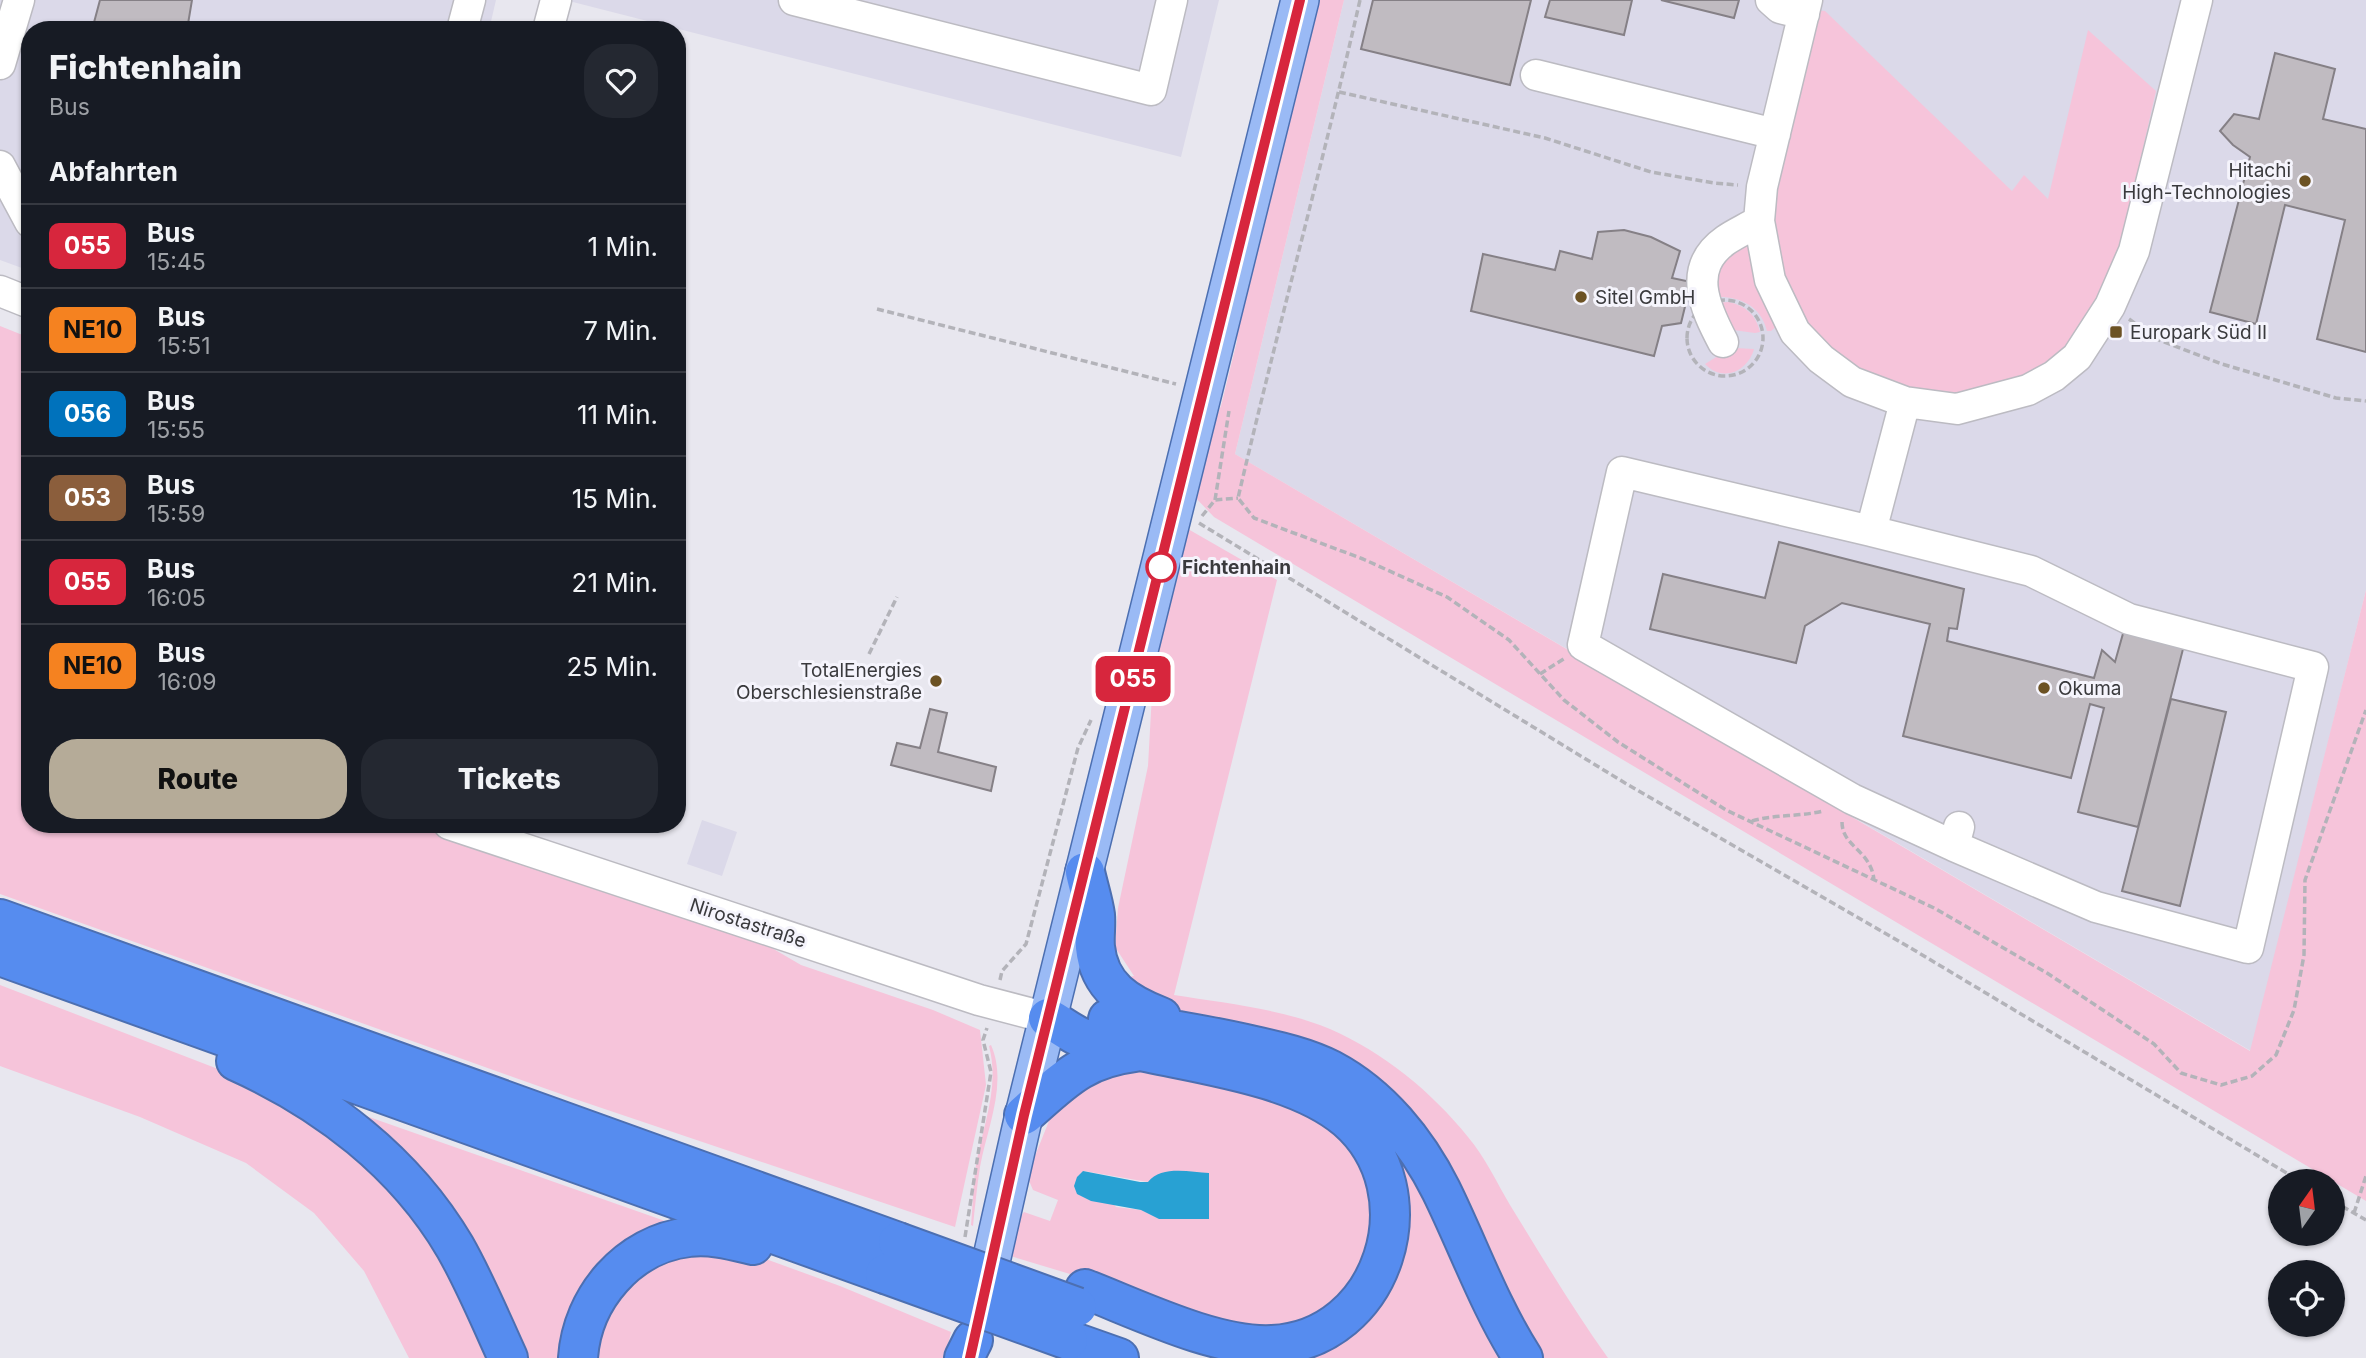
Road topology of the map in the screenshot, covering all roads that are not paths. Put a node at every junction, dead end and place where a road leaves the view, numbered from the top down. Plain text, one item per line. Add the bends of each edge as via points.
1 (19, 0) edge
2 (470, 0) edge
3 (556, 0) edge
4 (794, 0) edge
5 (1172, 0) edge
6 (1300, 0) edge
7 (1771, 0) edge
8 (2197, 0) edge
9 (1805, 7) edge
10 (465, 21) edge
11 (550, 21) edge
12 (0, 64) edge
13 (1536, 75) dead end
14 (1775, 134) junction
15 (0, 166) edge
16 (21, 205) edge
17 (1759, 221) junction
18 (0, 291) edge
19 (21, 299) edge
20 (1723, 342) dead end
21 (1905, 402) junction
22 (1871, 531) junction
23 (476, 833) edge
24 (1085, 872) junction
25 (0, 919) edge
26 (0, 956) edge
27 (56, 975) junction
28 (1048, 1018) junction
29 (1216, 1037) junction
30 (1140, 1051) junction
31 (1024, 1115) junction
32 (887, 1269) junction
33 (1071, 1329) edge
34 (969, 1352) edge
35 (508, 1358) edge
36 (578, 1358) edge
37 (1119, 1358) edge
38 (1220, 1358) edge
39 (1523, 1358) edge

1 - 12 street
2 - 10 street
3 - 11 street
4 - 5 street via 1151,90
6 - 24 main road
7 - 9 street via 1780,8
8 - 21 street via 2134,251 2110,306 2077,357 2028,390 1957,409
9 - 14 street
13 - 14 street
14 - 17 street
15 - 16 street
17 - 20 street via 1723,242 1706,262 1701,288 1707,313
17 - 21 street via 1769,281 1795,332 1852,382
18 - 19 street
21 - 22 street
22 - 22 street via 2031,571 2129,619 2314,667 2248,948 2096,907 1956,836 1852,799 1583,645 1622,472
23 - 28 street, Nirostastraße via 979,1000
24 - 28 main road
24 - 29 highway via 1095,917 1097,961 1110,986 1128,1003
25 - 32 highway
26 - 27 highway
27 - 32 highway
27 - 35 highway via 99,1007 263,1074 373,1147 414,1189 449,1238
28 - 29 highway via 1088,1015
28 - 30 highway via 1082,1037
28 - 31 main road
29 - 39 highway via 1329,1069 1368,1095 1390,1117 1433,1175 1493,1308
30 - 31 highway via 1109,1056 1080,1068
30 - 33 highway via 1284,1086 1340,1114 1369,1144 1382,1172 1390,1215 1387,1246 1374,1280 1350,1310 1318,1333 1285,1343 1245,1344
31 - 34 main road
32 - 33 highway, bridge
32 - 33 highway, bridge via 981,1271
32 - 36 highway via 712,1237 662,1243 626,1264 607,1282 584,1325
33 - 37 highway
33 - 38 highway

